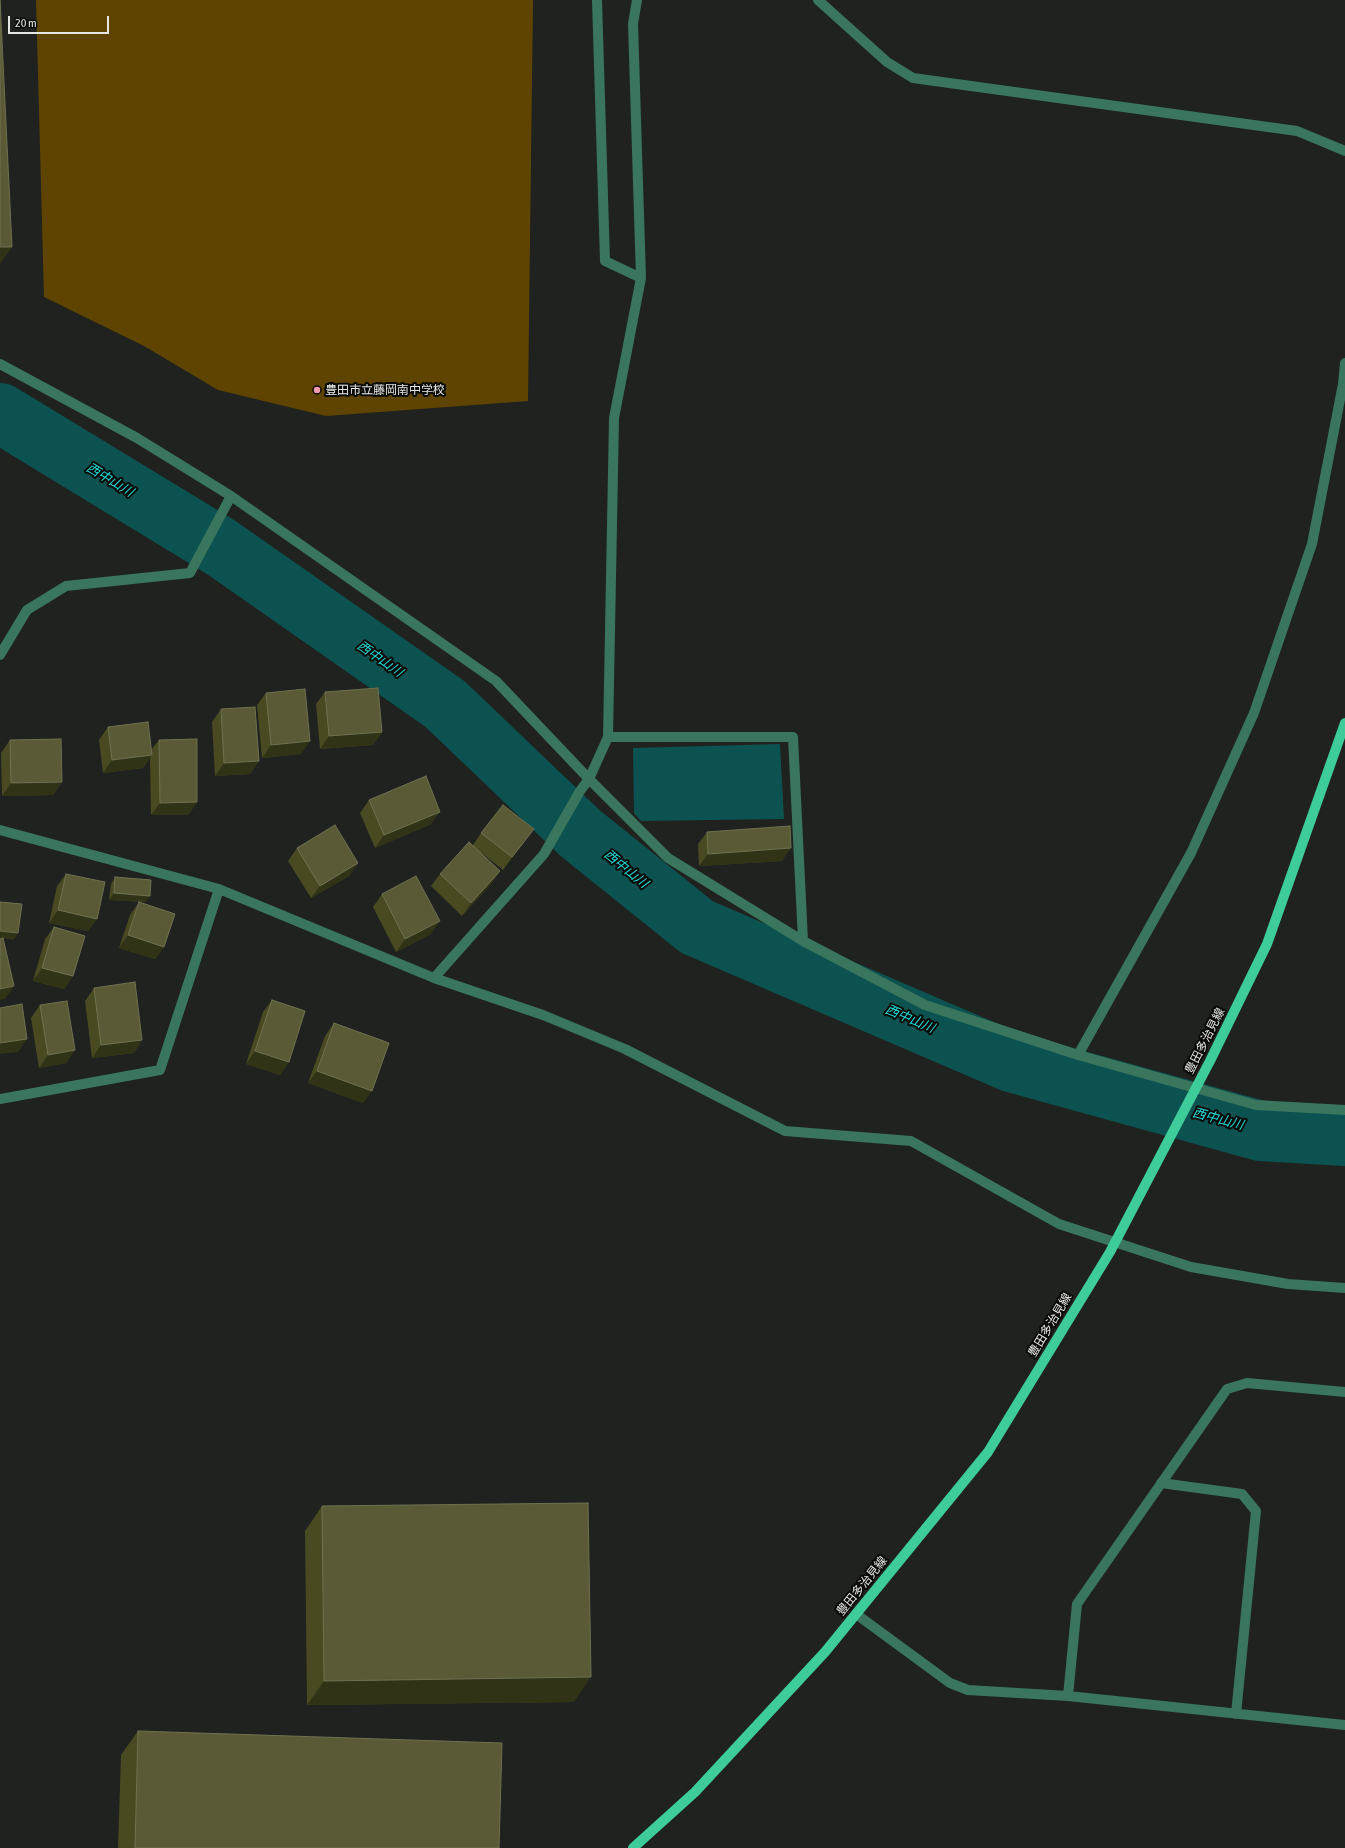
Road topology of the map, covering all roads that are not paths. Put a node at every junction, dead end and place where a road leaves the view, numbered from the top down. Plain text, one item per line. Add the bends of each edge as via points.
1 (597, 0) edge
2 (637, 0) edge
3 (818, 0) edge
4 (1345, 151) edge
5 (641, 278) junction
6 (1345, 363) edge
7 (0, 364) edge
8 (231, 496) junction
9 (0, 654) edge
10 (1345, 723) edge
11 (608, 737) junction
12 (589, 779) junction
13 (0, 830) edge
14 (219, 889) junction
15 (803, 941) junction
16 (434, 978) junction
17 (1078, 1055) junction
18 (0, 1099) edge
19 (1345, 1110) edge
20 (1345, 1288) edge
21 (1345, 1392) edge
22 (1161, 1484) junction
23 (856, 1614) junction
24 (1068, 1696) junction
25 (1236, 1714) junction
26 (1345, 1725) edge
27 (633, 1848) edge

1 - 5 street via 605,261
2 - 5 street via 633,24
3 - 4 street via 887,62 913,78 1297,131
5 - 11 street via 614,418
6 - 17 street via 1312,544 1254,714 1191,853
7 - 8 street via 137,438
8 - 9 street via 190,572 66,586 27,610
8 - 12 street via 496,680
10 - 23 main road, 豊田多治見線 via 1268,944 1110,1252 988,1452
11 - 12 street
11 - 15 street via 793,737
12 - 15 street via 668,858
12 - 16 street via 544,854
13 - 14 street
14 - 16 street
14 - 18 street via 160,1070
15 - 17 street via 925,1005
16 - 20 street via 543,1016 625,1049 785,1131 911,1140 1059,1224 1191,1267 1288,1284
17 - 19 street via 1256,1105
21 - 22 street via 1247,1383 1227,1389
22 - 24 street via 1077,1604
22 - 25 street via 1242,1494 1256,1511
23 - 24 street via 950,1683 968,1690
23 - 27 main road, 豊田多治見線 via 825,1652 695,1792
24 - 25 street
25 - 26 street

